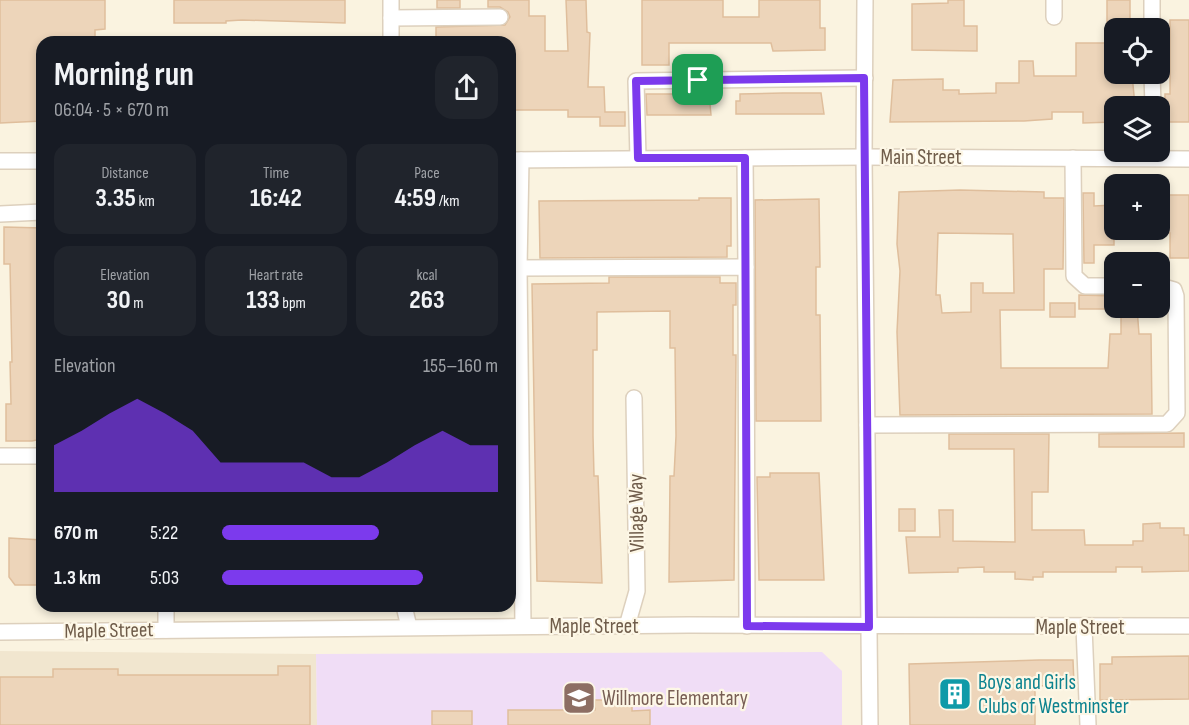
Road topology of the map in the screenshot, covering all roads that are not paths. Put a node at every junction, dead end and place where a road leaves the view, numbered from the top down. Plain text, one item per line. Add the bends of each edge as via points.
1 (391, 0) edge
2 (865, 0) edge
3 (1054, 0) edge
4 (1152, 0) edge
5 (500, 17) dead end
6 (1054, 17) dead end
7 (391, 18) junction
8 (1152, 18) edge
9 (391, 36) edge
10 (864, 78) junction
11 (864, 157) junction
12 (1104, 157) edge
13 (1170, 157) edge
14 (638, 158) junction
15 (745, 158) junction
16 (1073, 158) junction
17 (1189, 159) edge
18 (516, 160) edge
19 (0, 161) edge
20 (36, 161) edge
21 (516, 187) edge
22 (36, 212) edge
23 (0, 214) edge
24 (746, 267) junction
25 (519, 268) junction
26 (1104, 286) edge
27 (1170, 289) edge
28 (634, 398) dead end
29 (867, 425) junction
30 (0, 456) edge
31 (36, 456) edge
32 (166, 612) edge
33 (405, 612) edge
34 (523, 626) junction
35 (627, 626) junction
36 (747, 626) junction
37 (1189, 626) edge
38 (409, 627) junction
39 (869, 627) junction
40 (1083, 627) junction
41 (166, 630) junction
42 (0, 632) edge
43 (870, 725) edge
44 (1088, 725) edge

1 - 7 street
2 - 10 street
3 - 6 street
4 - 8 street
5 - 7 street
7 - 9 street
10 - 11 street
10 - 14 street via 636,81
11 - 15 street, Main Street
11 - 16 street, Main Street
11 - 29 street
12 - 16 street, Main Street
13 - 17 street, Main Street
14 - 15 street, Main Street
14 - 18 street, Main Street
15 - 24 street
16 - 26 street via 1074,276 1085,286
19 - 20 street
21 - 25 street
22 - 23 street
24 - 25 street
24 - 36 street
25 - 34 street
27 - 29 street via 1176,296 1177,413 1167,424
28 - 35 street, Village Way via 637,591
29 - 39 street
30 - 31 street
32 - 41 street
33 - 38 street
34 - 35 street, Maple Street
34 - 38 street, Maple Street
35 - 36 street, Maple Street
36 - 39 street, Maple Street
37 - 40 street, Maple Street
38 - 41 street, Maple Street
39 - 40 street, Maple Street
39 - 43 street
40 - 44 street
41 - 42 street, Maple Street

